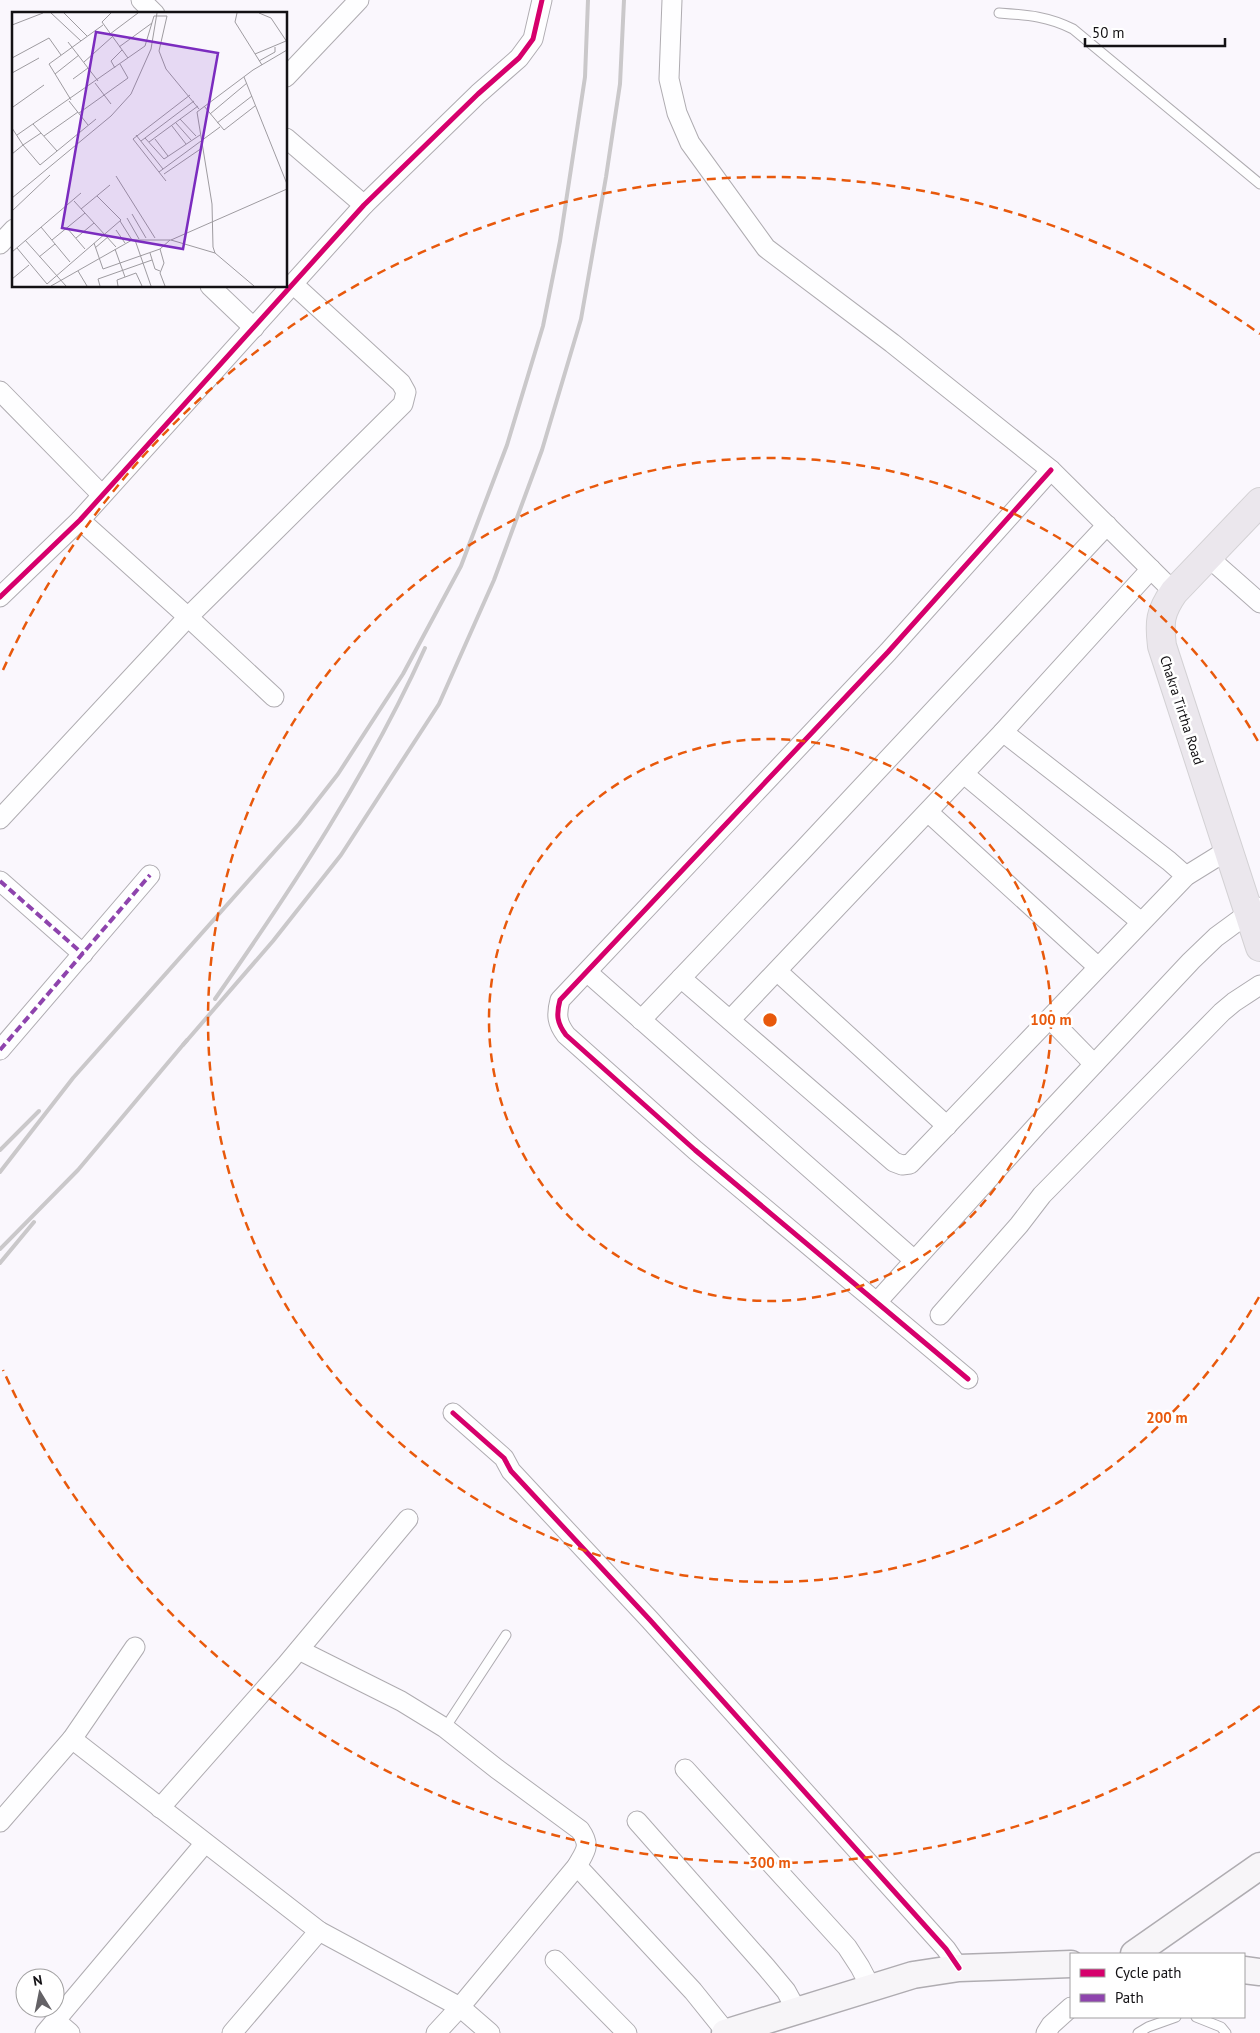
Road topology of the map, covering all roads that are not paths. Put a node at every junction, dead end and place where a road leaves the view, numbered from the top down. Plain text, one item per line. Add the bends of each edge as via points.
1 (360, 0) edge
2 (542, 0) edge
3 (672, 0) edge
4 (999, 13) dead end
5 (288, 75) edge
6 (288, 142) edge
7 (1260, 184) edge
8 (364, 205) junction
9 (12, 230) edge
10 (0, 244) edge
11 (293, 284) junction
12 (212, 288) edge
13 (254, 328) junction
14 (0, 392) edge
15 (1051, 470) junction
16 (101, 494) junction
17 (1260, 502) edge
18 (80, 520) junction
19 (1107, 526) junction
20 (1208, 557) junction
21 (1151, 570) junction
22 (1174, 592) junction
23 (0, 597) edge
24 (1260, 602) edge
25 (188, 617) junction
26 (274, 697) dead end
27 (1003, 732) junction
28 (964, 774) junction
29 (928, 812) junction
30 (0, 820) edge
31 (1228, 850) junction
32 (150, 875) dead end
33 (1186, 876) junction
34 (0, 881) edge
35 (1254, 909) edge
36 (1141, 922) junction
37 (1260, 947) edge
38 (82, 954) junction
39 (1098, 968) junction
40 (777, 971) junction
41 (586, 972) junction
42 (681, 978) junction
43 (1260, 984) edge
44 (1050, 1019) junction
45 (641, 1020) junction
46 (730, 1020) junction
47 (0, 1050) edge
48 (1094, 1064) junction
49 (947, 1126) junction
50 (914, 1260) junction
51 (876, 1302) junction
52 (940, 1315) dead end
53 (968, 1379) dead end
54 (453, 1413) dead end
55 (408, 1519) dead end
56 (506, 1635) dead end
57 (135, 1647) dead end
58 (299, 1650) junction
59 (445, 1728) junction
60 (72, 1739) junction
61 (685, 1769) dead end
62 (160, 1808) junction
63 (637, 1821) dead end
64 (0, 1822) edge
65 (204, 1843) junction
66 (577, 1866) junction
67 (1260, 1866) edge
68 (319, 1932) junction
69 (1135, 1953) edge
70 (555, 1960) dead end
71 (1070, 1964) edge
72 (959, 1968) junction
73 (1245, 1970) edge
74 (1260, 1972) edge
75 (871, 1988) junction
76 (460, 2007) junction
77 (1070, 2008) edge
78 (797, 2011) junction
79 (1173, 2018) edge
80 (1198, 2018) edge
81 (757, 2028) edge
82 (57, 2029) edge
83 (232, 2033) edge
84 (436, 2033) edge
85 (490, 2033) edge
86 (627, 2033) edge
87 (726, 2033) edge
88 (1046, 2033) edge
89 (1138, 2033) edge
90 (1226, 2033) edge

1 - 5 street
2 - 8 street via 533,39 519,58
3 - 15 street via 669,79 677,113 690,143 766,248
4 - 7 lane via 1054,20 1073,29
6 - 8 street
8 - 11 street
9 - 10 street
11 - 13 street
11 - 25 street via 401,383 406,392 403,404
12 - 13 street
13 - 16 street
14 - 16 street
15 - 19 street
15 - 41 street via 888,652
16 - 18 street
17 - 20 highway, Chakra Tirtha Road
18 - 23 street
18 - 25 street
19 - 21 street
19 - 42 street
20 - 22 highway, Chakra Tirtha Road
20 - 24 street
21 - 22 street
21 - 27 street
22 - 31 highway, Chakra Tirtha Road via 1164,606 1159,624 1162,646
25 - 26 street
25 - 30 street
27 - 28 street
27 - 33 street
28 - 29 street
28 - 36 street
29 - 39 street
29 - 40 street
31 - 33 street
31 - 35 highway, Chakra Tirtha Road
32 - 38 street
33 - 36 street
34 - 38 street
35 - 37 highway, Chakra Tirtha Road
35 - 48 street via 1190,961
36 - 39 street
38 - 47 street
39 - 44 street
40 - 46 street
40 - 49 street
41 - 45 street
41 - 51 street via 560,1000 556,1013 558,1025 566,1035 695,1150
42 - 45 street
42 - 46 street
43 - 52 street via 1222,1012 1042,1196
44 - 48 street
44 - 49 street
45 - 50 street
46 - 49 street via 894,1162 910,1164
48 - 50 street
50 - 51 street
51 - 53 street
54 - 72 street via 504,1458 511,1471 650,1620 946,1949
55 - 58 street
56 - 59 lane
57 - 60 street
58 - 59 street via 401,1701
58 - 62 street
59 - 66 street via 580,1830 587,1846
60 - 62 street
60 - 64 street
61 - 75 street via 847,1947
62 - 65 street
63 - 78 street via 766,1967 786,1991
65 - 68 street
65 - 82 street
66 - 76 street
66 - 87 street via 693,1991
67 - 69 main road
68 - 76 street
68 - 83 street
70 - 86 street
71 - 72 main road
72 - 75 main road via 913,1975
73 - 74 main road
75 - 78 main road
76 - 84 street
76 - 85 street
77 - 88 street
78 - 81 main road
79 - 89 lane
80 - 90 lane via 1221,2027
81 - 87 main road

